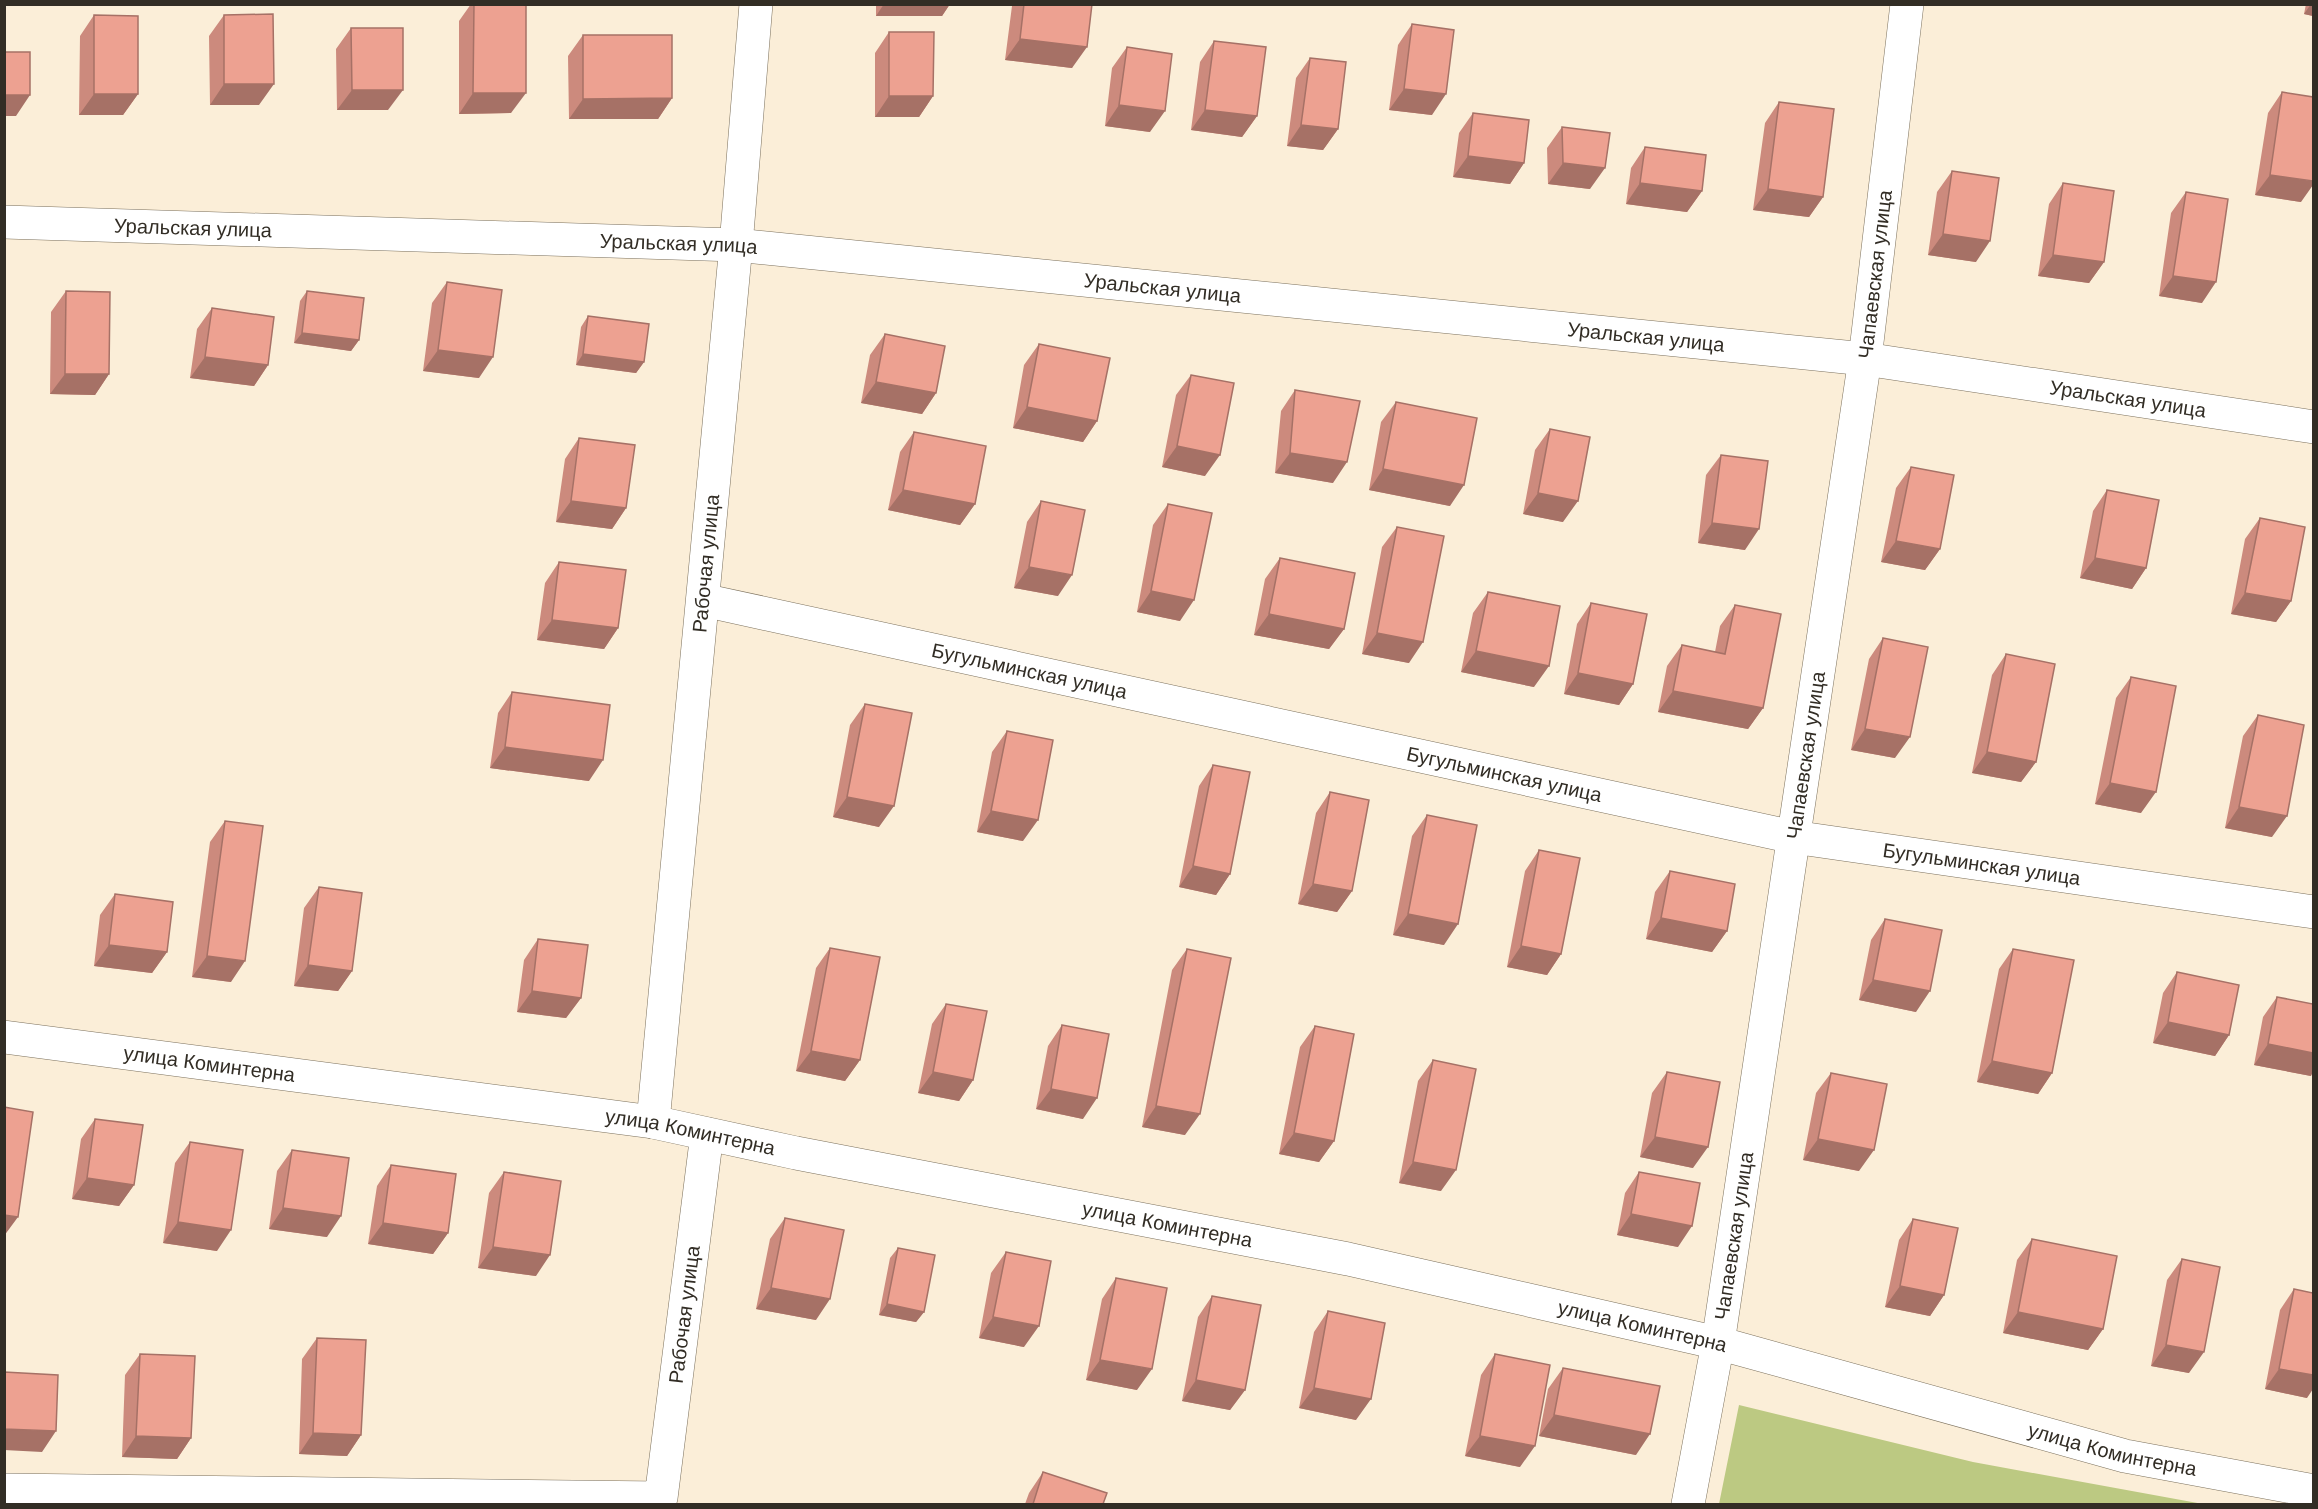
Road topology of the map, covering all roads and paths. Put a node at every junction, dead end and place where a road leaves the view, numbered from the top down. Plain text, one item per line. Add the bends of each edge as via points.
1 (756, 4) edge
2 (1907, 4) edge
3 (4, 222) edge
4 (736, 245) junction
5 (1865, 359) junction
6 (2313, 427) edge
7 (703, 600) junction
8 (1793, 837) junction
9 (2313, 912) edge
10 (4, 1037) edge
11 (653, 1122) junction
12 (707, 1134) junction
13 (1718, 1343) junction
14 (4, 1490) edge
15 (2313, 1491) edge
16 (1688, 1504) edge

1 - 4 street, Рабочая улица
2 - 5 street, Чапаевская улица
3 - 4 street, Уральская улица
4 - 5 street, Уральская улица
4 - 7 street, Рабочая улица
5 - 6 street, Уральская улица
5 - 8 street, Чапаевская улица
7 - 8 street, Бугульминская улица
7 - 11 street, Рабочая улица
8 - 9 street, Бугульминская улица
8 - 13 street, Чапаевская улица
10 - 11 street, улица Коминтерна
11 - 12 street, улица Коминтерна
12 - 13 street, улица Коминтерна via 1348,1259
12 - 14 street, Рабочая улица via 661,1498
13 - 15 street, улица Коминтерна via 2125,1456
13 - 16 street, Чапаевская улица

